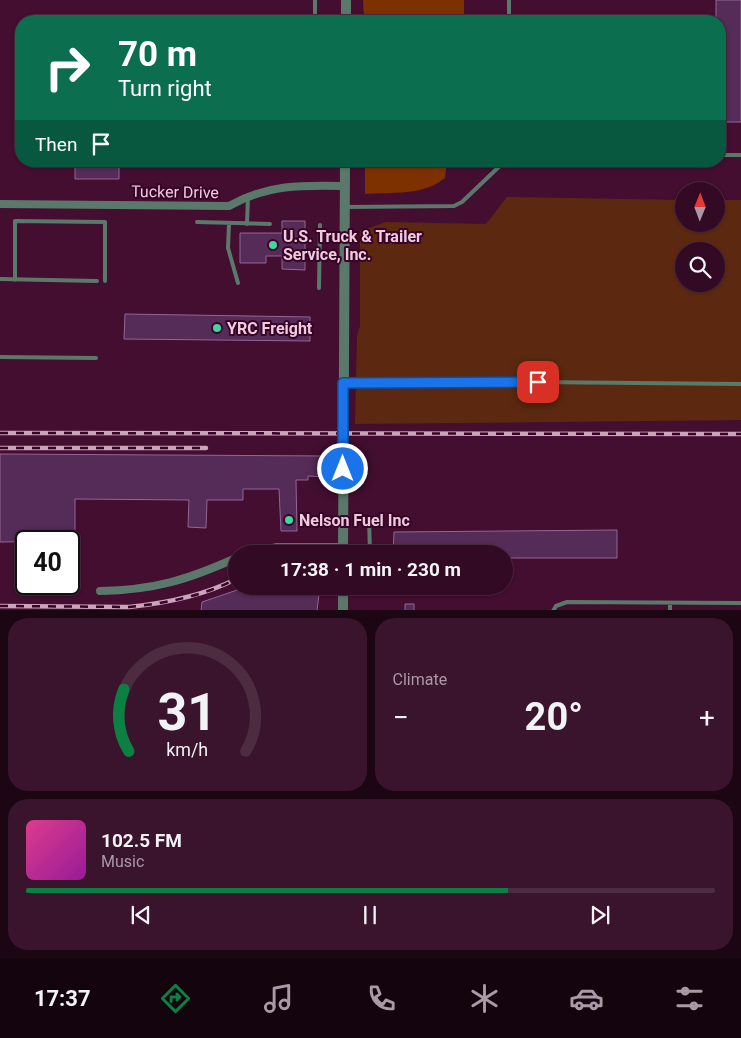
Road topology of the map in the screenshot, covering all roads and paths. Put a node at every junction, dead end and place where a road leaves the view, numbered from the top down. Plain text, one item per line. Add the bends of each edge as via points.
1 (315, 0) edge
2 (346, 0) edge
3 (509, 0) edge
4 (315, 15) edge
5 (346, 15) edge
6 (509, 15) edge
7 (726, 155) edge
8 (741, 155) edge
9 (345, 167) edge
10 (500, 167) edge
11 (345, 186) junction
12 (248, 196) junction
13 (0, 204) edge
14 (345, 207) junction
15 (197, 222) dead end
16 (229, 223) junction
17 (247, 224) junction
18 (270, 224) dead end
19 (320, 225) dead end
20 (0, 279) edge
21 (15, 280) junction
22 (96, 281) dead end
23 (105, 281) dead end
24 (238, 283) dead end
25 (319, 288) dead end
26 (0, 357) edge
27 (96, 358) dead end
28 (343, 383) junction
29 (741, 384) edge
30 (370, 518) dead end
31 (343, 545) edge
32 (370, 545) edge
33 (228, 561) edge
34 (100, 591) dead end
35 (343, 595) edge
36 (670, 602) junction
37 (741, 603) edge
38 (343, 610) edge
39 (553, 610) edge
40 (670, 610) edge

1 - 4 lane
2 - 5 street
3 - 6 lane
7 - 8 lane
9 - 11 street
10 - 14 lane via 454,206
11 - 12 street, Tucker Drive via 292,185
11 - 14 street
12 - 13 street, Tucker Drive via 229,206
12 - 17 lane
14 - 28 street
15 - 16 lane
16 - 17 lane
16 - 24 lane via 228,248
17 - 18 lane
19 - 25 lane
20 - 21 lane
21 - 22 lane
21 - 23 lane via 14,221 105,222
26 - 27 lane
28 - 29 lane
28 - 31 street
30 - 32 lane
33 - 34 street via 199,574 150,588
35 - 38 street
36 - 37 lane
36 - 39 lane via 568,602
36 - 40 lane

